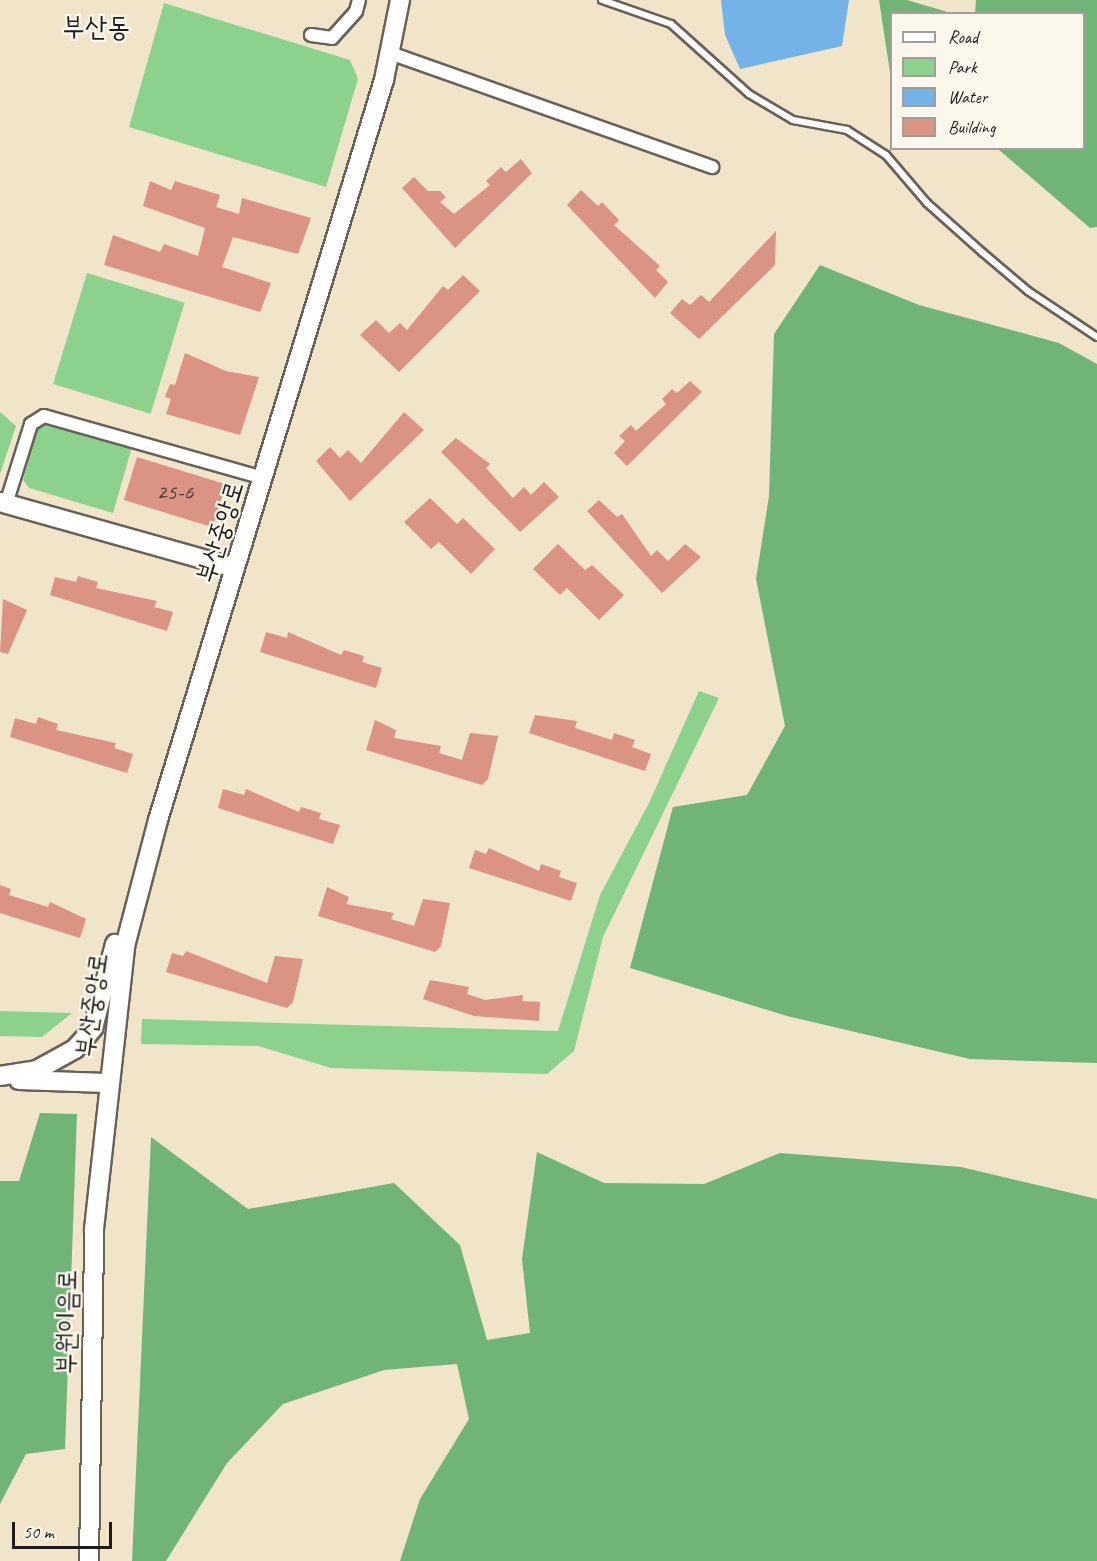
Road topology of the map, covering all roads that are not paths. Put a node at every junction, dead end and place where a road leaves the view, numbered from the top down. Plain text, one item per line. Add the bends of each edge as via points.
1 (359, 0) edge
2 (400, 0) edge
3 (602, 0) edge
4 (311, 35) dead end
5 (390, 54) junction
6 (712, 167) dead end
7 (1097, 337) edge
8 (263, 477) junction
9 (3, 503) edge
10 (235, 568) junction
11 (140, 891) junction
12 (0, 1078) edge
13 (107, 1083) junction
14 (89, 1561) edge

1 - 4 street via 332,38
2 - 5 street, 부산중앙로
3 - 7 lane via 671,24 749,94 793,120 847,130 886,155 927,203 1020,285
5 - 6 street
5 - 8 street, 부산중앙로
8 - 9 street via 44,416 31,424
8 - 10 street, 부산중앙로
9 - 10 street
10 - 11 street, 부산중앙로
11 - 12 street via 117,937 93,1028 75,1049 37,1070
11 - 13 street, 부산중앙로 via 125,946
12 - 13 street
13 - 14 street, 부원이음로 via 94,1229

